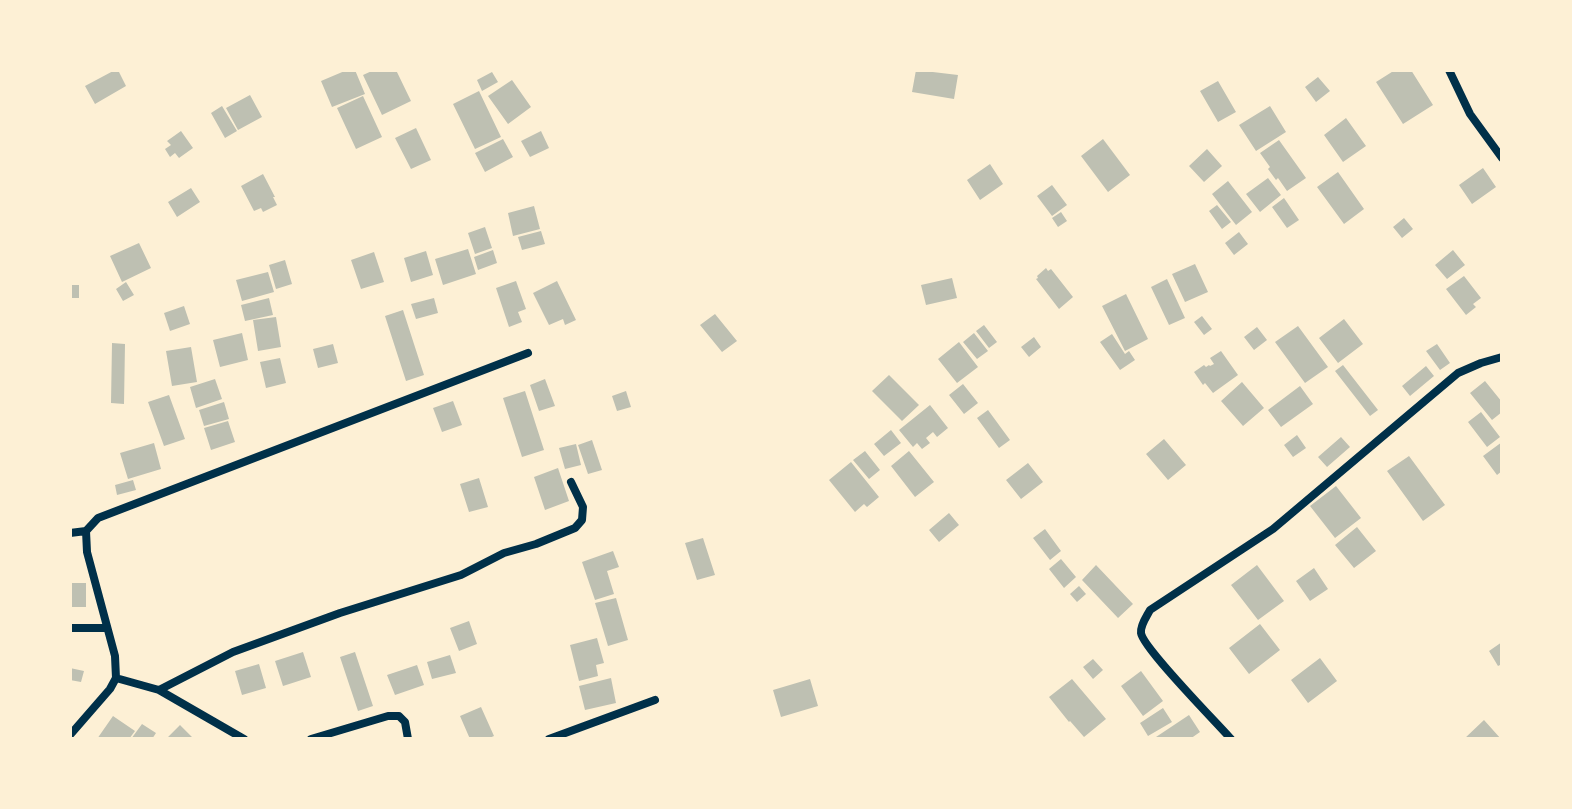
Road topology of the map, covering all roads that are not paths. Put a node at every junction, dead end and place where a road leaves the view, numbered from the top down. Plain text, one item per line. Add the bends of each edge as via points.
1 (1449, 70) edge
2 (1502, 158) edge
3 (528, 353) dead end
4 (1502, 357) edge
5 (571, 482) dead end
6 (86, 531) junction
7 (70, 533) edge
8 (70, 628) edge
9 (107, 628) junction
10 (116, 678) junction
11 (159, 690) junction
12 (655, 700) dead end
13 (70, 735) edge
14 (244, 739) edge
15 (311, 739) edge
16 (408, 739) edge
17 (549, 739) edge
18 (1231, 739) edge

1 - 2 street via 1470,114
3 - 6 street via 98,518
4 - 18 street via 1458,373 1273,529 1150,610 1141,635
5 - 11 street via 583,507 575,528 461,575 233,652
6 - 7 street
6 - 9 street
8 - 9 street
9 - 10 street
10 - 11 street
10 - 13 street
11 - 14 street
12 - 17 street
15 - 16 street via 399,716

